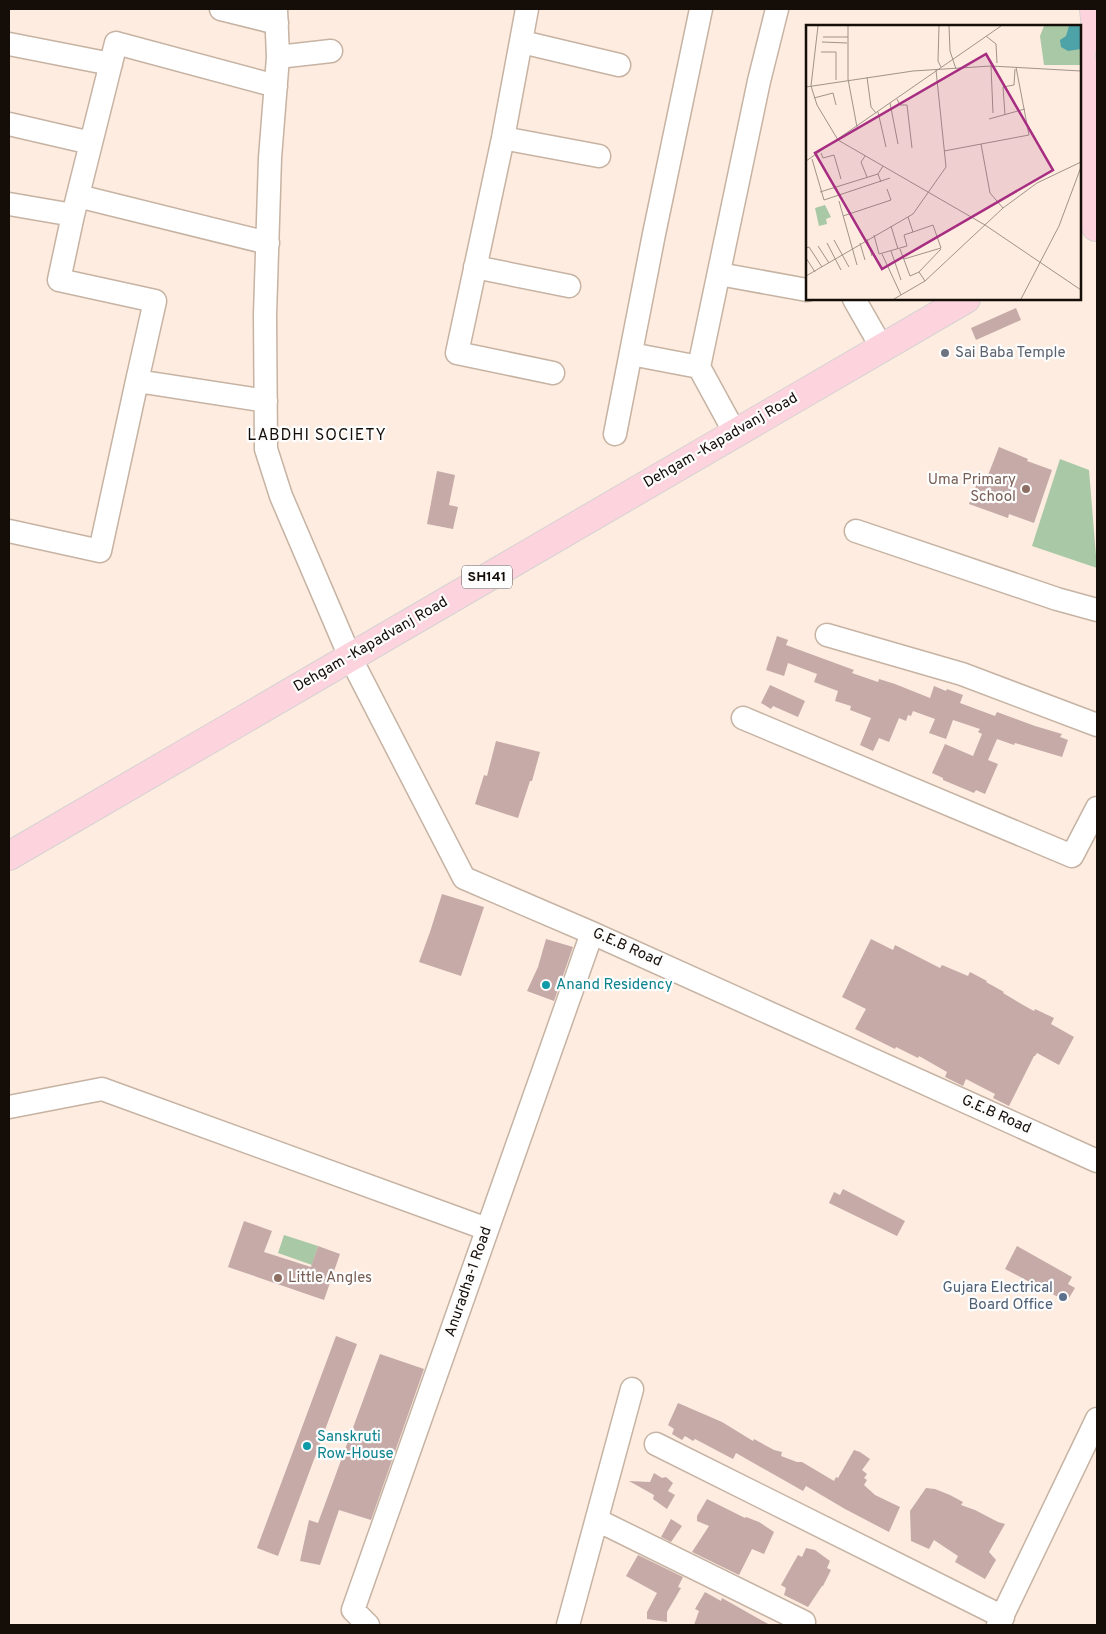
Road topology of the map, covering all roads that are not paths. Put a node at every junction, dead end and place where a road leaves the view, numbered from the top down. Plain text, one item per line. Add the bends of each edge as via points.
1 (222, 9) edge
2 (527, 9) edge
3 (701, 9) edge
4 (777, 9) edge
5 (1077, 9) edge
6 (1094, 9) edge
7 (276, 16) edge
8 (1079, 25) edge
9 (1097, 38) edge
10 (522, 42) junction
11 (9, 44) edge
12 (331, 51) dead end
13 (278, 57) junction
14 (1081, 61) edge
15 (111, 64) junction
16 (619, 65) dead end
17 (276, 86) junction
18 (9, 124) edge
19 (503, 138) junction
20 (91, 143) junction
21 (599, 156) dead end
22 (9, 204) edge
23 (76, 206) junction
24 (1091, 230) edge
25 (268, 243) junction
26 (475, 267) junction
27 (719, 274) junction
28 (569, 286) dead end
29 (806, 290) edge
30 (855, 300) edge
31 (964, 300) edge
32 (882, 348) junction
33 (631, 354) junction
34 (699, 367) junction
35 (553, 373) dead end
36 (137, 381) junction
37 (266, 401) junction
38 (735, 433) junction
39 (615, 434) dead end
40 (856, 531) dead end
41 (9, 532) edge
42 (1097, 610) edge
43 (827, 635) dead end
44 (350, 657) junction
45 (743, 718) dead end
46 (1097, 725) edge
47 (1097, 808) edge
48 (9, 856) edge
49 (592, 933) junction
50 (9, 1107) edge
51 (1097, 1161) edge
52 (487, 1228) junction
53 (632, 1389) dead end
54 (1097, 1419) edge
55 (656, 1444) dead end
56 (597, 1520) junction
57 (1000, 1621) edge
58 (368, 1625) edge
59 (568, 1625) edge
60 (802, 1625) edge

1 - 7 street
2 - 10 street
3 - 33 street
4 - 27 street
5 - 8 main road
6 - 9 main road
7 - 13 street, G.E.B Road
10 - 16 street
10 - 19 street
11 - 15 street
12 - 13 street
13 - 17 street, G.E.B Road
14 - 24 main road
15 - 17 street via 116,43
15 - 20 street
17 - 25 street, G.E.B Road
18 - 20 street
19 - 21 street
19 - 26 street
20 - 23 street
22 - 23 street
23 - 25 street
23 - 36 street via 59,280 156,301
25 - 37 street, G.E.B Road
26 - 28 street
26 - 35 street via 457,353
27 - 29 street
27 - 34 street
30 - 32 street
31 - 32 main road, Dehgam -Kapadvanj Road / SH141
32 - 38 main road, Dehgam -Kapadvanj Road / SH141
33 - 34 street
33 - 39 street
34 - 38 street
36 - 37 street
36 - 41 street via 100,551
37 - 44 street, G.E.B Road via 266,449 280,496
38 - 44 main road, Dehgam -Kapadvanj Road / SH141
40 - 42 street
43 - 46 street via 962,674
44 - 48 main road, Dehgam -Kapadvanj Road / SH141
44 - 49 street, G.E.B Road via 464,878
45 - 47 street via 1072,856
49 - 51 street, G.E.B Road
49 - 52 street, Anuradha-1 Road
50 - 52 street via 102,1089
52 - 58 street, Anuradha-1 Road via 353,1610
53 - 56 street
54 - 57 street
55 - 57 street
56 - 59 street
56 - 60 street via 804,1622

